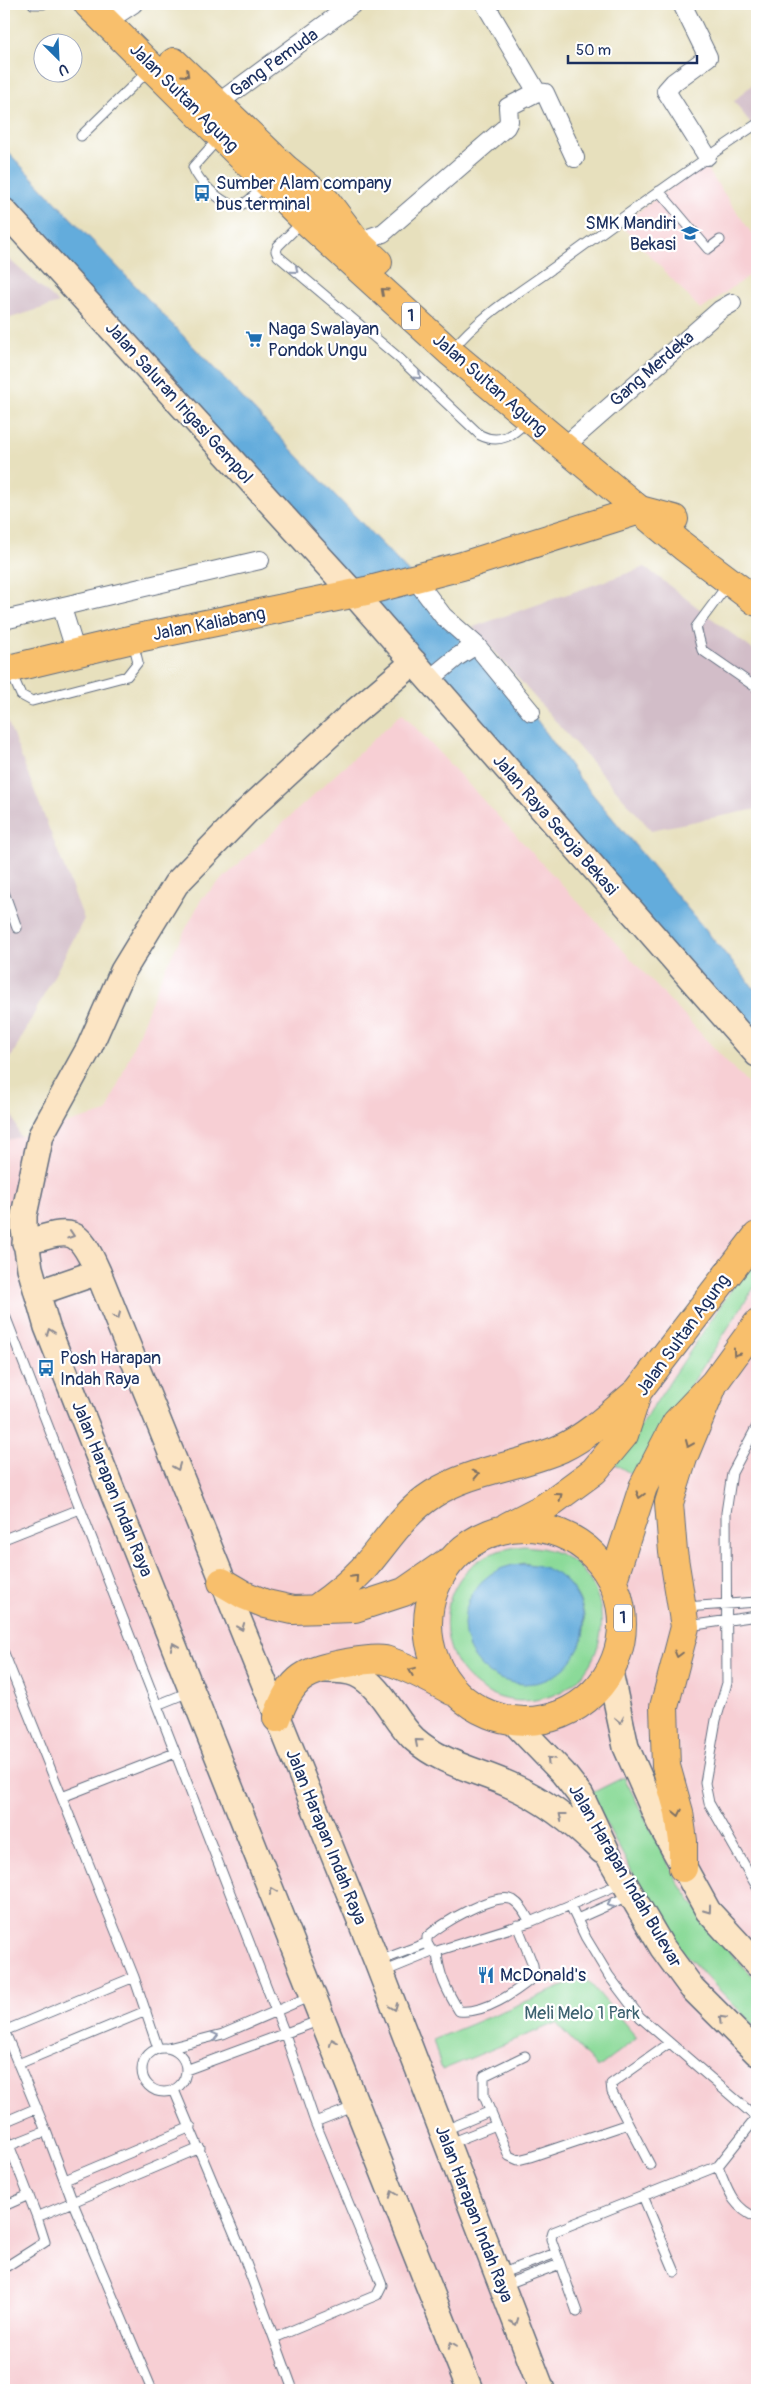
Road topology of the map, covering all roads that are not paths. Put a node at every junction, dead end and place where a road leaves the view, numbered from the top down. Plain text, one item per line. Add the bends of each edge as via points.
1 (33, 4) edge
2 (43, 4) edge
3 (88, 4) edge
4 (353, 4) edge
5 (485, 4) edge
6 (682, 4) edge
7 (123, 7) edge
8 (156, 63) junction
9 (536, 92) junction
10 (225, 119) junction
11 (757, 124) edge
12 (81, 136) dead end
13 (707, 156) junction
14 (574, 158) dead end
15 (277, 176) junction
16 (659, 191) junction
17 (315, 210) junction
18 (4, 211) edge
19 (720, 240) dead end
20 (357, 242) junction
21 (732, 303) dead end
22 (456, 345) junction
23 (529, 420) junction
24 (574, 438) junction
25 (640, 510) junction
26 (674, 519) junction
27 (260, 560) dead end
28 (415, 579) junction
29 (730, 582) junction
30 (757, 582) edge
31 (360, 593) junction
32 (757, 602) edge
33 (62, 608) junction
34 (4, 620) edge
35 (133, 639) junction
36 (476, 646) junction
37 (76, 653) junction
38 (7, 669) edge
39 (426, 673) junction
40 (757, 688) edge
41 (531, 712) dead end
42 (4, 892) edge
43 (17, 928) dead end
44 (757, 1054) edge
45 (757, 1236) edge
46 (25, 1242) junction
47 (98, 1272) junction
48 (37, 1293) junction
49 (4, 1313) edge
50 (757, 1324) edge
51 (714, 1383) junction
52 (638, 1391) junction
53 (757, 1426) edge
54 (80, 1509) junction
55 (502, 1529) junction
56 (4, 1539) edge
57 (454, 1557) junction
58 (613, 1580) junction
59 (222, 1582) junction
60 (757, 1602) edge
61 (726, 1603) junction
62 (317, 1608) junction
63 (757, 1616) edge
64 (684, 1617) junction
65 (727, 1621) junction
66 (4, 1653) edge
67 (316, 1669) junction
68 (610, 1672) junction
69 (193, 1691) junction
70 (455, 1693) junction
71 (157, 1705) junction
72 (277, 1718) junction
73 (513, 1721) junction
74 (175, 1753) junction
75 (62, 1797) junction
76 (611, 1860) junction
77 (683, 1868) junction
78 (757, 1887) edge
79 (628, 1888) junction
80 (570, 1905) junction
81 (577, 1919) junction
82 (530, 1922) junction
83 (517, 1926) junction
84 (427, 1942) junction
85 (434, 1951) junction
86 (757, 1964) edge
87 (379, 1968) junction
88 (134, 1977) junction
89 (314, 1994) junction
90 (146, 2011) junction
91 (275, 2012) junction
92 (324, 2019) junction
93 (4, 2031) edge
94 (285, 2034) junction
95 (669, 2043) junction
96 (158, 2048) junction
97 (168, 2048) junction
98 (757, 2053) edge
99 (525, 2056) dead end
100 (18, 2064) junction
101 (186, 2070) junction
102 (174, 2090) junction
103 (757, 2104) edge
104 (358, 2105) junction
105 (36, 2108) junction
106 (491, 2111) junction
107 (757, 2118) edge
108 (4, 2122) edge
109 (315, 2122) junction
110 (628, 2124) junction
111 (496, 2125) junction
112 (191, 2127) junction
113 (46, 2131) junction
114 (4, 2132) edge
115 (445, 2138) junction
116 (200, 2148) junction
117 (8, 2152) edge
118 (650, 2165) dead end
119 (718, 2166) junction
120 (65, 2180) junction
121 (30, 2195) junction
122 (643, 2196) junction
123 (73, 2203) junction
124 (4, 2206) edge
125 (37, 2217) junction
126 (757, 2218) edge
127 (556, 2253) junction
128 (560, 2264) junction
129 (4, 2268) edge
130 (675, 2272) dead end
131 (499, 2280) junction
132 (576, 2312) dead end
133 (274, 2338) junction
134 (152, 2390) edge
135 (293, 2390) edge
136 (470, 2390) edge
137 (542, 2390) edge

1 - 2 lane
3 - 8 main road, Jalan Sultan Agung / 1
4 - 10 street, Gang Pemuda
5 - 9 street
6 - 13 street via 708,57 666,91
7 -> 10 main road, Jalan Sultan Agung / 1
8 - 10 main road, Jalan Sultan Agung / 1
8 - 12 lane
9 - 14 street via 545,93
9 - 20 street via 508,107 506,127 384,233
10 - 15 main road, Jalan Sultan Agung / 1
10 - 15 lane via 193,167 196,175 225,204 240,205
11 - 13 lane
13 - 16 lane
15 - 17 main road, Jalan Sultan Agung / 1
16 - 19 lane via 708,249
16 - 22 lane via 502,305
17 - 20 main road, Jalan Sultan Agung / 1
22 -> 17 main road, Jalan Sultan Agung / 1
17 -> 23 lane via 278,246 278,256 399,358 480,435 489,440 505,438 514,435
18 - 31 street, Jalan Saluran Irigasi Gempol
20 - 22 main road, Jalan Sultan Agung / 1
21 - 24 street, Gang Merdeka
22 - 23 main road, Jalan Sultan Agung / 1
22 - 24 main road, Jalan Sultan Agung / 1
23 - 25 main road, Jalan Sultan Agung / 1
24 - 26 main road, Jalan Sultan Agung / 1
25 - 26 main road
25 - 28 main road, Jalan Kaliabang
25 - 29 main road, Jalan Sultan Agung / 1
26 - 30 main road, Jalan Sultan Agung / 1
27 - 33 street
28 - 31 main road, Jalan Kaliabang
28 - 36 street via 443,616
29 - 32 main road, Jalan Sultan Agung / 1
29 - 40 lane via 696,628 702,650
31 - 35 main road, Jalan Kaliabang
31 - 39 street, Jalan Raya Seroja Bekasi
33 - 34 street
33 - 37 street
35 - 37 main road, Jalan Kaliabang
35 - 38 lane via 138,662 135,669 127,676 79,690 32,701 21,694
36 - 39 street
36 - 41 street
37 - 38 main road, Jalan Kaliabang
39 - 44 street, Jalan Raya Seroja Bekasi
39 - 46 street, Jalan Harapan Indah Raya via 351,715 266,792 176,884 123,971 90,1048 41,1135 24,1215
42 - 43 lane
45 - 52 main road, Jalan Sultan Agung / 1
46 -> 47 street, Jalan Harapan Indah Raya via 59,1233 75,1235 88,1249
46 - 48 street, Jalan Harapan Indah Raya
47 - 48 street
47 -> 59 street, Jalan Harapan Indah Raya
69 -> 48 street, Jalan Harapan Indah Raya via 54,1345
49 - 54 lane
50 -> 51 main road, 1
51 -> 58 main road, 1 via 676,1423 643,1487
51 -> 64 main road via 683,1458 669,1503
55 -> 52 main road, Jalan Sultan Agung / 1 via 545,1507 594,1471 624,1436
62 -> 52 main road via 347,1586 407,1514 433,1494 468,1476 560,1449 585,1435
53 - 61 lane via 732,1473 726,1513
54 - 56 lane
54 - 71 lane
55 - 57 main road, 1 via 474,1540
55 - 58 main road, 1 via 532,1526 565,1534 593,1552
57 - 62 main road via 404,1592 355,1608
57 - 70 main road, 1 via 435,1586 428,1612 428,1640 436,1666
58 - 68 main road, 1 via 621,1602 623,1626 620,1650
59 - 62 main road via 266,1604 293,1610
59 -> 72 street, Jalan Harapan Indah Raya
60 - 61 lane
61 - 64 lane
61 - 65 lane
63 - 65 lane
64 - 65 lane
64 -> 77 main road via 663,1717 666,1766 683,1840
65 - 78 lane via 727,1682 716,1720 705,1783 709,1803
66 - 75 lane
70 -> 67 main road via 429,1678 384,1660 355,1661
67 - 72 main road via 284,1698
76 -> 67 street via 553,1809 511,1785 443,1760 428,1751 413,1738 369,1683 356,1673
68 - 73 main road, 1 via 593,1694 569,1711 542,1720
68 -> 77 street via 626,1747
69 - 71 lane
89 -> 69 street, Jalan Harapan Indah Raya
70 - 73 main road, 1 via 482,1712
71 - 74 lane
72 - 87 street, Jalan Harapan Indah Raya
76 -> 73 street, Jalan Harapan Indah Bulevar via 581,1796
74 - 75 lane
74 - 91 lane
75 - 88 lane
76 - 79 street, Jalan Harapan Indah Bulevar
77 -> 86 street via 708,1911
79 - 80 lane
79 -> 81 lane
98 -> 79 street, Jalan Harapan Indah Bulevar via 692,1988 662,1947
80 - 81 lane
80 - 82 lane
81 - 95 lane via 609,1976 640,2016
82 - 83 lane
82 - 84 lane via 522,1908 512,1899 505,1899 476,1906 456,1916 433,1931
83 - 85 lane
83 - 85 lane via 533,1965 534,1978 497,2002 470,2012 459,2011 438,1969
84 - 85 lane
84 - 87 lane
85 - 87 lane
87 -> 115 street, Jalan Harapan Indah Raya
88 - 90 lane
88 - 93 lane
89 - 91 lane
89 - 92 street, Jalan Harapan Indah Raya
90 - 96 lane
90 - 100 lane
91 - 94 lane
97 -> 91 lane via 223,2034
92 - 94 lane
104 -> 92 street, Jalan Harapan Indah Raya
93 - 100 lane
94 - 101 lane
94 - 109 lane
95 - 107 lane
95 - 110 lane via 611,2084
96 - 97 lane
96 - 102 lane via 144,2060 143,2078 156,2090
97 - 101 lane via 181,2056
99 - 106 lane via 484,2076 484,2096
100 - 105 lane
101 - 102 lane via 180,2085
102 - 112 lane
103 - 107 lane
104 - 109 lane
136 -> 104 street, Jalan Harapan Indah Raya
105 - 108 lane
105 - 113 lane
106 - 111 lane
106 - 115 lane
107 - 119 lane
109 - 133 lane via 382,2285 377,2295
110 - 111 lane via 518,2160 509,2156
110 - 118 lane
111 - 115 lane
112 - 116 lane
112 - 120 lane
113 - 117 lane
113 - 120 lane
114 - 117 lane
115 - 131 street, Jalan Harapan Indah Raya
116 - 123 lane
116 - 133 lane
117 - 121 lane
119 - 122 lane
119 - 126 lane via 731,2199
120 - 123 lane
121 - 124 lane
121 - 125 lane
122 - 127 lane via 553,2232 551,2239
122 - 130 lane
123 - 125 lane
123 - 134 lane
125 - 129 lane via 45,2242
127 - 128 lane
127 - 131 lane
128 - 131 lane
128 - 132 lane
131 -> 137 street, Jalan Harapan Indah Raya
133 - 135 lane

